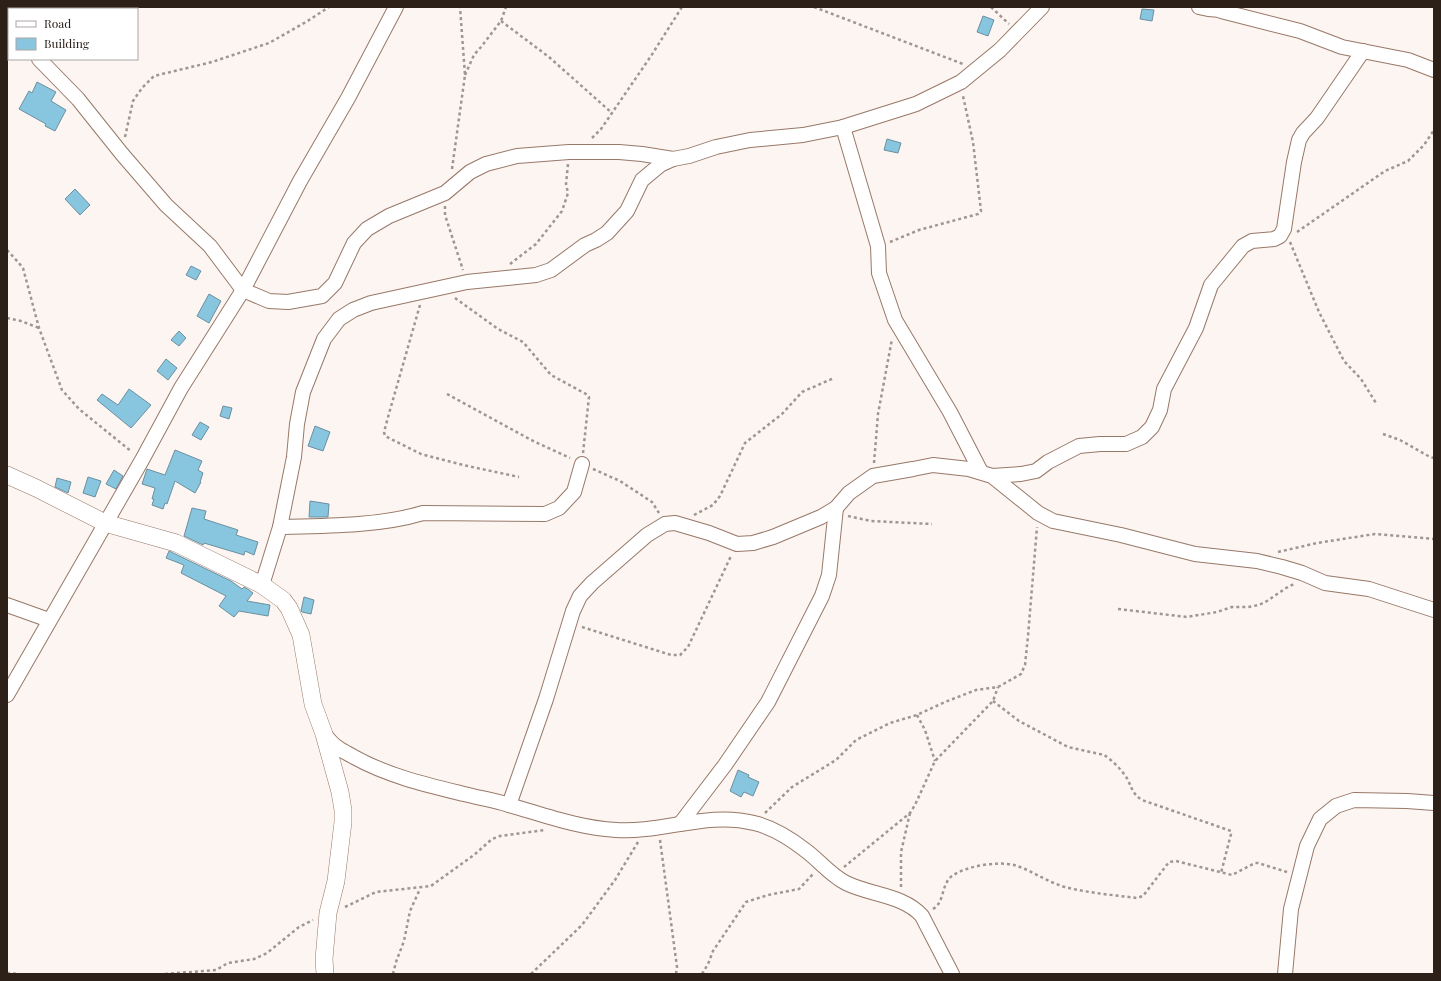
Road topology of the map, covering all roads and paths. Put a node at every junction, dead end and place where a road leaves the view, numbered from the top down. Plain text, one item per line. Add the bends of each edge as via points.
1 (329, 7) edge
2 (396, 7) edge
3 (460, 7) edge
4 (506, 7) edge
5 (682, 7) edge
6 (814, 7) edge
7 (991, 7) edge
8 (1042, 7) edge
9 (1199, 7) edge
10 (1227, 9) edge
11 (501, 21) junction
12 (1018, 32) junction
13 (1363, 51) junction
14 (40, 60) edge
15 (976, 69) junction
16 (1434, 70) edge
17 (465, 75) junction
18 (961, 82) junction
19 (612, 113) junction
20 (843, 127) junction
21 (1434, 130) edge
22 (572, 152) junction
23 (122, 154) junction
24 (673, 159) junction
25 (447, 192) junction
26 (1286, 234) junction
27 (878, 246) junction
28 (7, 250) edge
29 (489, 280) junction
30 (467, 282) junction
31 (442, 288) junction
32 (243, 290) junction
33 (424, 292) junction
34 (7, 318) edge
35 (895, 320) junction
36 (39, 328) junction
37 (834, 378) dead end
38 (446, 394) dead end
39 (1376, 403) dead end
40 (1383, 434) dead end
41 (1434, 458) edge
42 (142, 460) junction
43 (582, 464) junction
44 (986, 474) junction
45 (7, 475) edge
46 (873, 476) junction
47 (519, 477) dead end
48 (836, 511) junction
49 (1038, 513) junction
50 (105, 523) junction
51 (670, 524) junction
52 (932, 524) dead end
53 (280, 527) junction
54 (1434, 539) edge
55 (737, 544) junction
56 (1257, 561) junction
57 (1300, 583) dead end
58 (262, 585) junction
59 (7, 605) edge
60 (1118, 609) dead end
61 (1434, 610) edge
62 (49, 620) junction
63 (570, 624) junction
64 (998, 687) junction
65 (7, 695) edge
66 (993, 701) junction
67 (917, 715) junction
68 (324, 734) junction
69 (935, 761) junction
70 (1434, 804) edge
71 (508, 805) junction
72 (910, 813) junction
73 (754, 823) junction
74 (680, 824) junction
75 (547, 829) dead end
76 (651, 829) junction
77 (822, 865) junction
78 (1221, 873) junction
79 (835, 875) junction
80 (1299, 876) junction
81 (420, 888) junction
82 (902, 902) junction
83 (328, 916) junction
84 (922, 916) junction
85 (7, 973) edge
86 (18, 974) edge
87 (165, 974) edge
88 (325, 974) edge
89 (393, 974) edge
90 (530, 974) edge
91 (676, 974) edge
92 (702, 974) edge
93 (952, 974) edge
94 (1285, 974) edge

1 - 23 path via 269,43 212,62 154,76 133,101
2 - 32 street
3 - 17 path
4 - 11 path
5 - 19 path
6 - 15 path
7 - 12 path
8 - 12 street
9 - 10 street via 1210,10
10 - 13 street via 1300,31 1342,47
11 - 17 path via 474,55
11 - 19 path via 549,58
12 - 15 street
13 - 16 street via 1408,60
13 - 26 street via 1317,118 1298,140
14 - 23 street via 78,100
15 - 18 street
17 - 25 path
18 - 20 street via 916,104
18 - 27 path via 973,142 980,211 978,214 919,230
19 - 22 path via 595,136
20 - 24 street via 803,135 750,140
20 - 27 street
21 - 26 path via 1408,161 1385,171
22 - 24 street via 619,152
22 - 25 street via 517,156 486,164 470,172
22 - 29 path via 566,184 568,193 562,211 536,244
23 - 32 street via 166,205 210,246
24 - 29 street via 660,165 642,180 627,211 607,233 584,245 551,270 536,275
25 - 30 path via 445,216
25 - 32 street via 389,216 367,229 354,243 335,283 322,296 278,302
26 - 39 path via 1344,361 1361,379
26 - 44 street via 1274,239 1252,241 1243,246 1210,285 1196,328 1164,389 1160,410 1152,427 1142,437 1126,444 1080,446 1036,471 1021,474
27 - 35 street via 879,273
28 - 36 path via 22,268
29 - 30 street
30 - 31 street
31 - 33 street
31 - 43 path via 498,329 523,342 551,374 589,397
32 - 42 street via 182,388
33 - 47 path via 384,432 385,436 421,454
33 - 53 street via 371,303 353,310 339,319 324,339 303,392 294,457
34 - 36 path
35 - 44 street
35 - 46 path via 878,414
36 - 42 path via 62,390 79,409
37 - 51 path via 802,392 782,414 745,443 720,496 713,505
38 - 43 path via 534,442
40 - 41 path
42 - 50 street
43 - 51 path via 620,481 652,502
43 - 53 street via 574,492 559,508 545,514 423,513 379,522
44 - 46 street via 933,464
44 - 49 street
45 - 50 street
46 - 48 street via 849,493
48 - 52 path via 871,521
48 - 55 street via 773,538
48 - 74 street via 829,575 822,596 768,702
49 - 56 street via 1053,521 1195,554
49 - 64 path via 1025,665 1021,674
50 - 58 street via 176,543
50 - 62 street
51 - 55 street via 709,533
51 - 63 street via 648,535 592,583 580,596
53 - 58 street
54 - 56 path via 1375,534 1283,550
55 - 63 path via 688,648 680,654 671,655
56 - 61 street via 1325,583 1369,589
57 - 60 path via 1286,588 1259,605 1232,607 1187,617
58 - 68 street via 283,600 289,608 300,636 314,704
59 - 62 street
62 - 65 street
63 - 71 street
64 - 66 path
64 - 67 path via 976,690
66 - 69 path
66 - 78 path via 1019,721 1068,747 1109,758 1124,776 1135,796 1142,800 1230,831
67 - 69 path
67 - 73 path via 890,723 856,740 836,760 792,787
68 - 71 street via 337,747 369,765 397,776
68 - 83 street via 343,810 336,881
69 - 72 path
70 - 80 street via 1354,800 1336,806 1320,819 1307,846
71 - 76 street via 575,824 615,830
72 - 79 path
72 - 82 path via 901,852
73 - 74 street via 721,819
73 - 77 street via 787,837
74 - 76 street
75 - 81 path via 492,839 431,886
76 - 90 path via 582,925
76 - 91 path via 677,967
77 - 79 street
77 - 92 path via 798,889 746,902 713,951
78 - 80 path via 1232,875 1258,862
78 - 84 path via 1176,860 1170,862 1141,898 1137,898 1054,884 1014,865 977,866 951,877 937,907
79 - 82 street via 861,889
80 - 94 street via 1291,909
81 - 83 path via 376,892
81 - 89 path via 410,911 404,941
82 - 84 street via 917,910
83 - 87 path via 299,927 267,953 254,959 228,963 216,970
83 - 88 street
84 - 93 street
85 - 86 path

